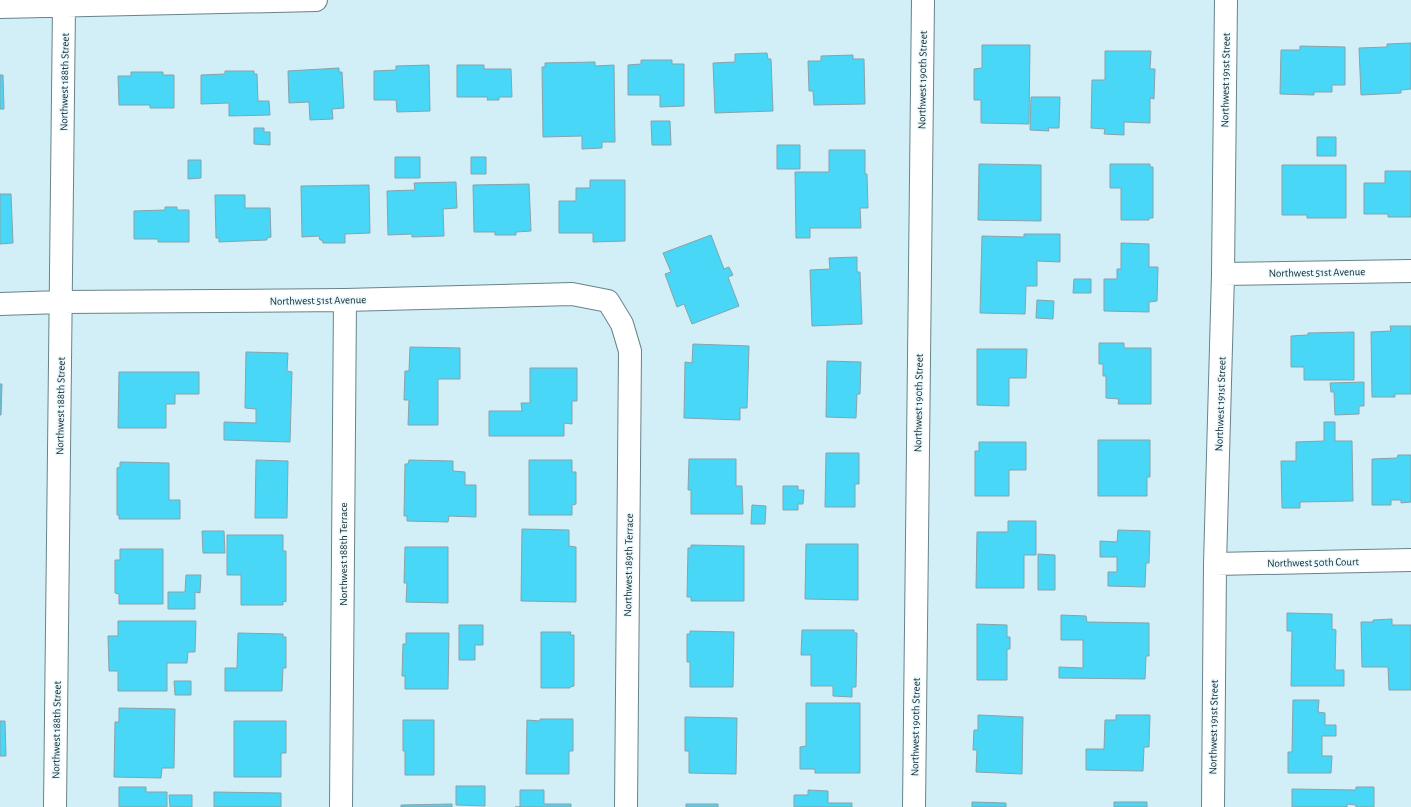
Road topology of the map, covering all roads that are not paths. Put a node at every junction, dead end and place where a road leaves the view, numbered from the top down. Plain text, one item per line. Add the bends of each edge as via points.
1 (316, 0) edge
2 (923, 0) edge
3 (1226, 0) edge
4 (64, 6) junction
5 (0, 7) edge
6 (1411, 271) edge
7 (1223, 274) junction
8 (344, 300) junction
9 (61, 302) junction
10 (0, 304) edge
11 (622, 324) joint
12 (1411, 560) edge
13 (1215, 564) junction
14 (55, 807) edge
15 (340, 807) edge
16 (626, 807) edge
17 (914, 807) edge
18 (1213, 807) edge

1 - 4 street
2 - 17 street, Northwest 190th Street
3 - 7 street, Northwest 191st Street
4 - 5 street
4 - 9 street, Northwest 188th Street
6 - 7 street, Northwest 51st Avenue
7 - 13 street, Northwest 191st Street
8 - 9 street, Northwest 51st Avenue
8 - 11 street, Northwest 51st Avenue via 572,294 608,301
8 - 15 street, Northwest 188th Terrace
9 - 10 street, Northwest 51st Avenue
9 - 14 street, Northwest 188th Street
11 - 16 street, Northwest 189th Terrace via 630,351
12 - 13 street, Northwest 50th Court
13 - 18 street, Northwest 191st Street

